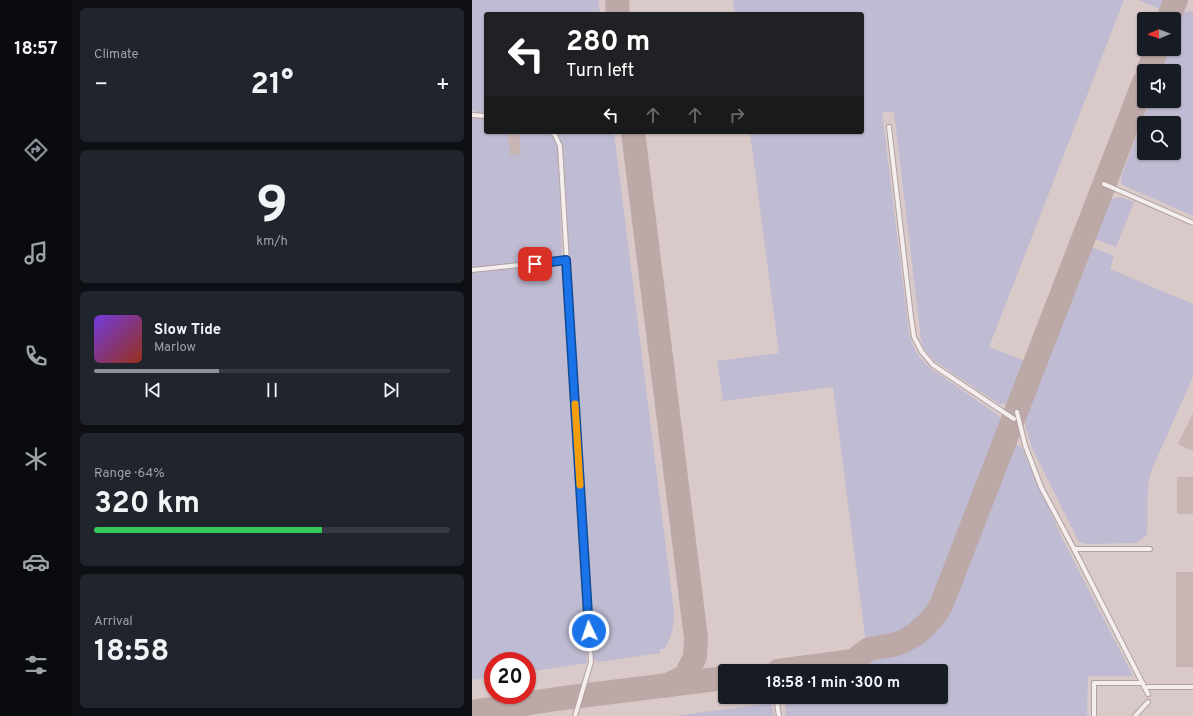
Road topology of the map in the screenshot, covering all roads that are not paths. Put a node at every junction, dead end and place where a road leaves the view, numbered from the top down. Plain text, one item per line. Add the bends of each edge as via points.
1 (472, 114) edge
2 (484, 116) edge
3 (889, 127) dead end
4 (554, 134) edge
5 (1104, 184) dead end
6 (1193, 223) edge
7 (566, 260) junction
8 (472, 270) edge
9 (1016, 412) dead end
10 (1014, 420) dead end
11 (1074, 549) junction
12 (1150, 549) dead end
13 (1143, 683) junction
14 (1148, 687) dead end
15 (1193, 687) edge
16 (1148, 694) dead end
17 (1148, 702) dead end
18 (777, 704) edge
19 (574, 716) edge
20 (779, 716) edge
21 (1094, 716) edge
22 (1135, 716) edge

1 - 2 lane
3 - 10 lane via 914,337 933,365
4 - 7 lane via 560,146
5 - 6 lane
7 - 8 lane
7 - 19 lane via 591,662
9 - 11 lane via 1041,487
11 - 12 lane
11 - 13 lane
13 - 16 lane
13 - 21 lane via 1094,683
14 - 15 lane
17 - 22 lane
18 - 20 lane

